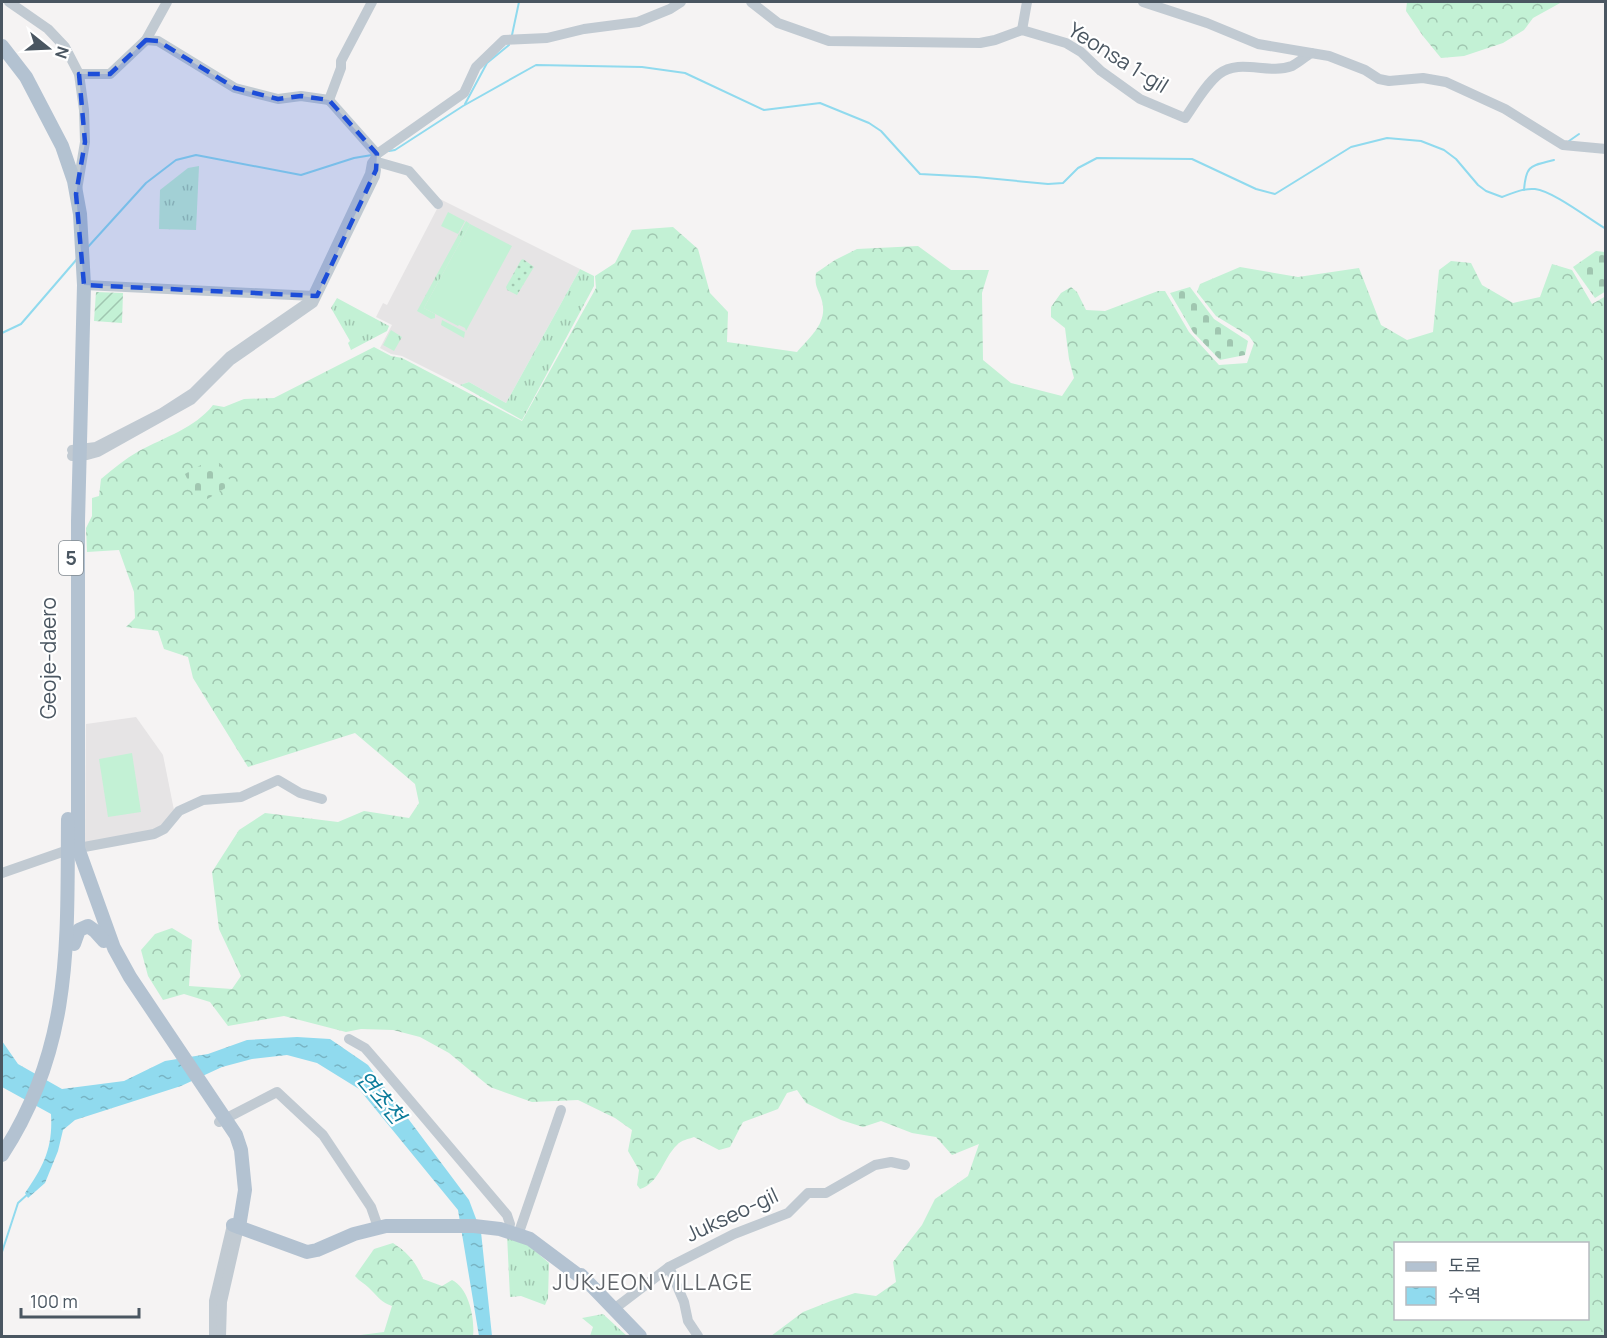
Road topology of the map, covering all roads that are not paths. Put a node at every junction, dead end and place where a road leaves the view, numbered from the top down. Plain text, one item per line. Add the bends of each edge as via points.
1 (9, 2) edge
2 (167, 2) edge
3 (372, 2) edge
4 (681, 2) edge
5 (751, 2) edge
6 (1027, 2) edge
7 (1143, 2) edge
8 (1022, 30) junction
9 (146, 40) junction
10 (2, 46) edge
11 (1311, 53) junction
12 (2, 58) edge
13 (79, 74) junction
14 (329, 100) junction
15 (1605, 149) edge
16 (378, 154) junction
17 (76, 194) junction
18 (438, 204) dead end
19 (80, 256) junction
20 (84, 285) junction
21 (315, 296) junction
22 (76, 453) junction
23 (322, 799) dead end
24 (73, 849) junction
25 (77, 870) junction
26 (2, 873) edge
27 (104, 941) junction
28 (74, 944) junction
29 (349, 1039) dead end
30 (172, 1047) junction
31 (49, 1065) junction
32 (563, 1110) dead end
33 (28, 1116) junction
34 (222, 1121) junction
35 (2, 1155) edge
36 (904, 1165) dead end
37 (2, 1168) edge
38 (236, 1222) junction
39 (377, 1225) junction
40 (513, 1229) junction
41 (669, 1267) junction
42 (614, 1310) junction
43 (214, 1336) edge
44 (221, 1336) edge
45 (639, 1336) edge
46 (698, 1336) edge

1 - 13 street via 48,29 65,47
2 - 9 street
3 - 14 street via 341,60
4 - 16 street via 639,22 547,38 504,40 476,67 464,93
5 - 8 street via 778,23 828,41 980,43
6 - 8 street
7 - 11 street via 1258,44
8 - 11 street, Yeonsa 1-gil via 1066,43 1140,99 1185,118 1220,73 1239,66 1291,66
9 - 13 street via 110,74
9 - 14 street via 158,41 235,88 278,99 301,96
10 - 17 main road, Geoje-daero / 5 via 43,107 62,146
11 - 15 street via 1329,56 1378,79 1446,82 1505,109 1563,145
12 - 19 main road, Geoje-daero / 5 via 58,150
13 - 17 street via 85,142
14 - 16 street
16 - 18 street via 409,171
16 - 21 street
17 - 19 main road, Geoje-daero / 5
19 - 20 main road, Geoje-daero / 5
19 - 22 main road, Geoje-daero / 5
20 - 21 street
20 - 22 main road, Geoje-daero / 5
21 - 22 street via 310,306 230,361 191,400 98,452
22 - 24 main road, Geoje-daero / 5
22 - 24 main road, Geoje-daero / 5 via 77,820
23 - 24 street via 300,793 278,780 241,798 203,800 179,811 164,829 154,834
24 - 25 main road
24 - 26 street
24 - 30 main road via 114,948
24 - 31 main road, Geoje-daero via 64,983
25 - 27 main road
25 - 28 main road, Geoje-daero
27 - 28 main road via 88,926 79,930
27 - 30 main road via 123,980
28 - 31 main road, Geoje-daero via 67,1011
29 - 40 street via 365,1048 386,1071 507,1215
30 - 34 main road
31 - 33 main road, Geoje-daero
32 - 40 street
33 - 35 main road, Geoje-daero
33 - 37 main road, Geoje-daero via 21,1139
34 - 38 main road via 239,1142 242,1159 245,1190
34 - 39 street via 277,1092 323,1135 371,1208
36 - 41 street, Jukseo-gil via 891,1161 875,1165 826,1193 808,1194 788,1213 725,1238
38 - 39 main road via 307,1252
38 - 43 street via 214,1301
38 - 44 street via 222,1302
39 - 40 main road via 450,1223
40 - 42 main road via 534,1233 557,1251
41 - 42 street, Jukseo-gil
41 - 46 street via 688,1321
42 - 45 main road

